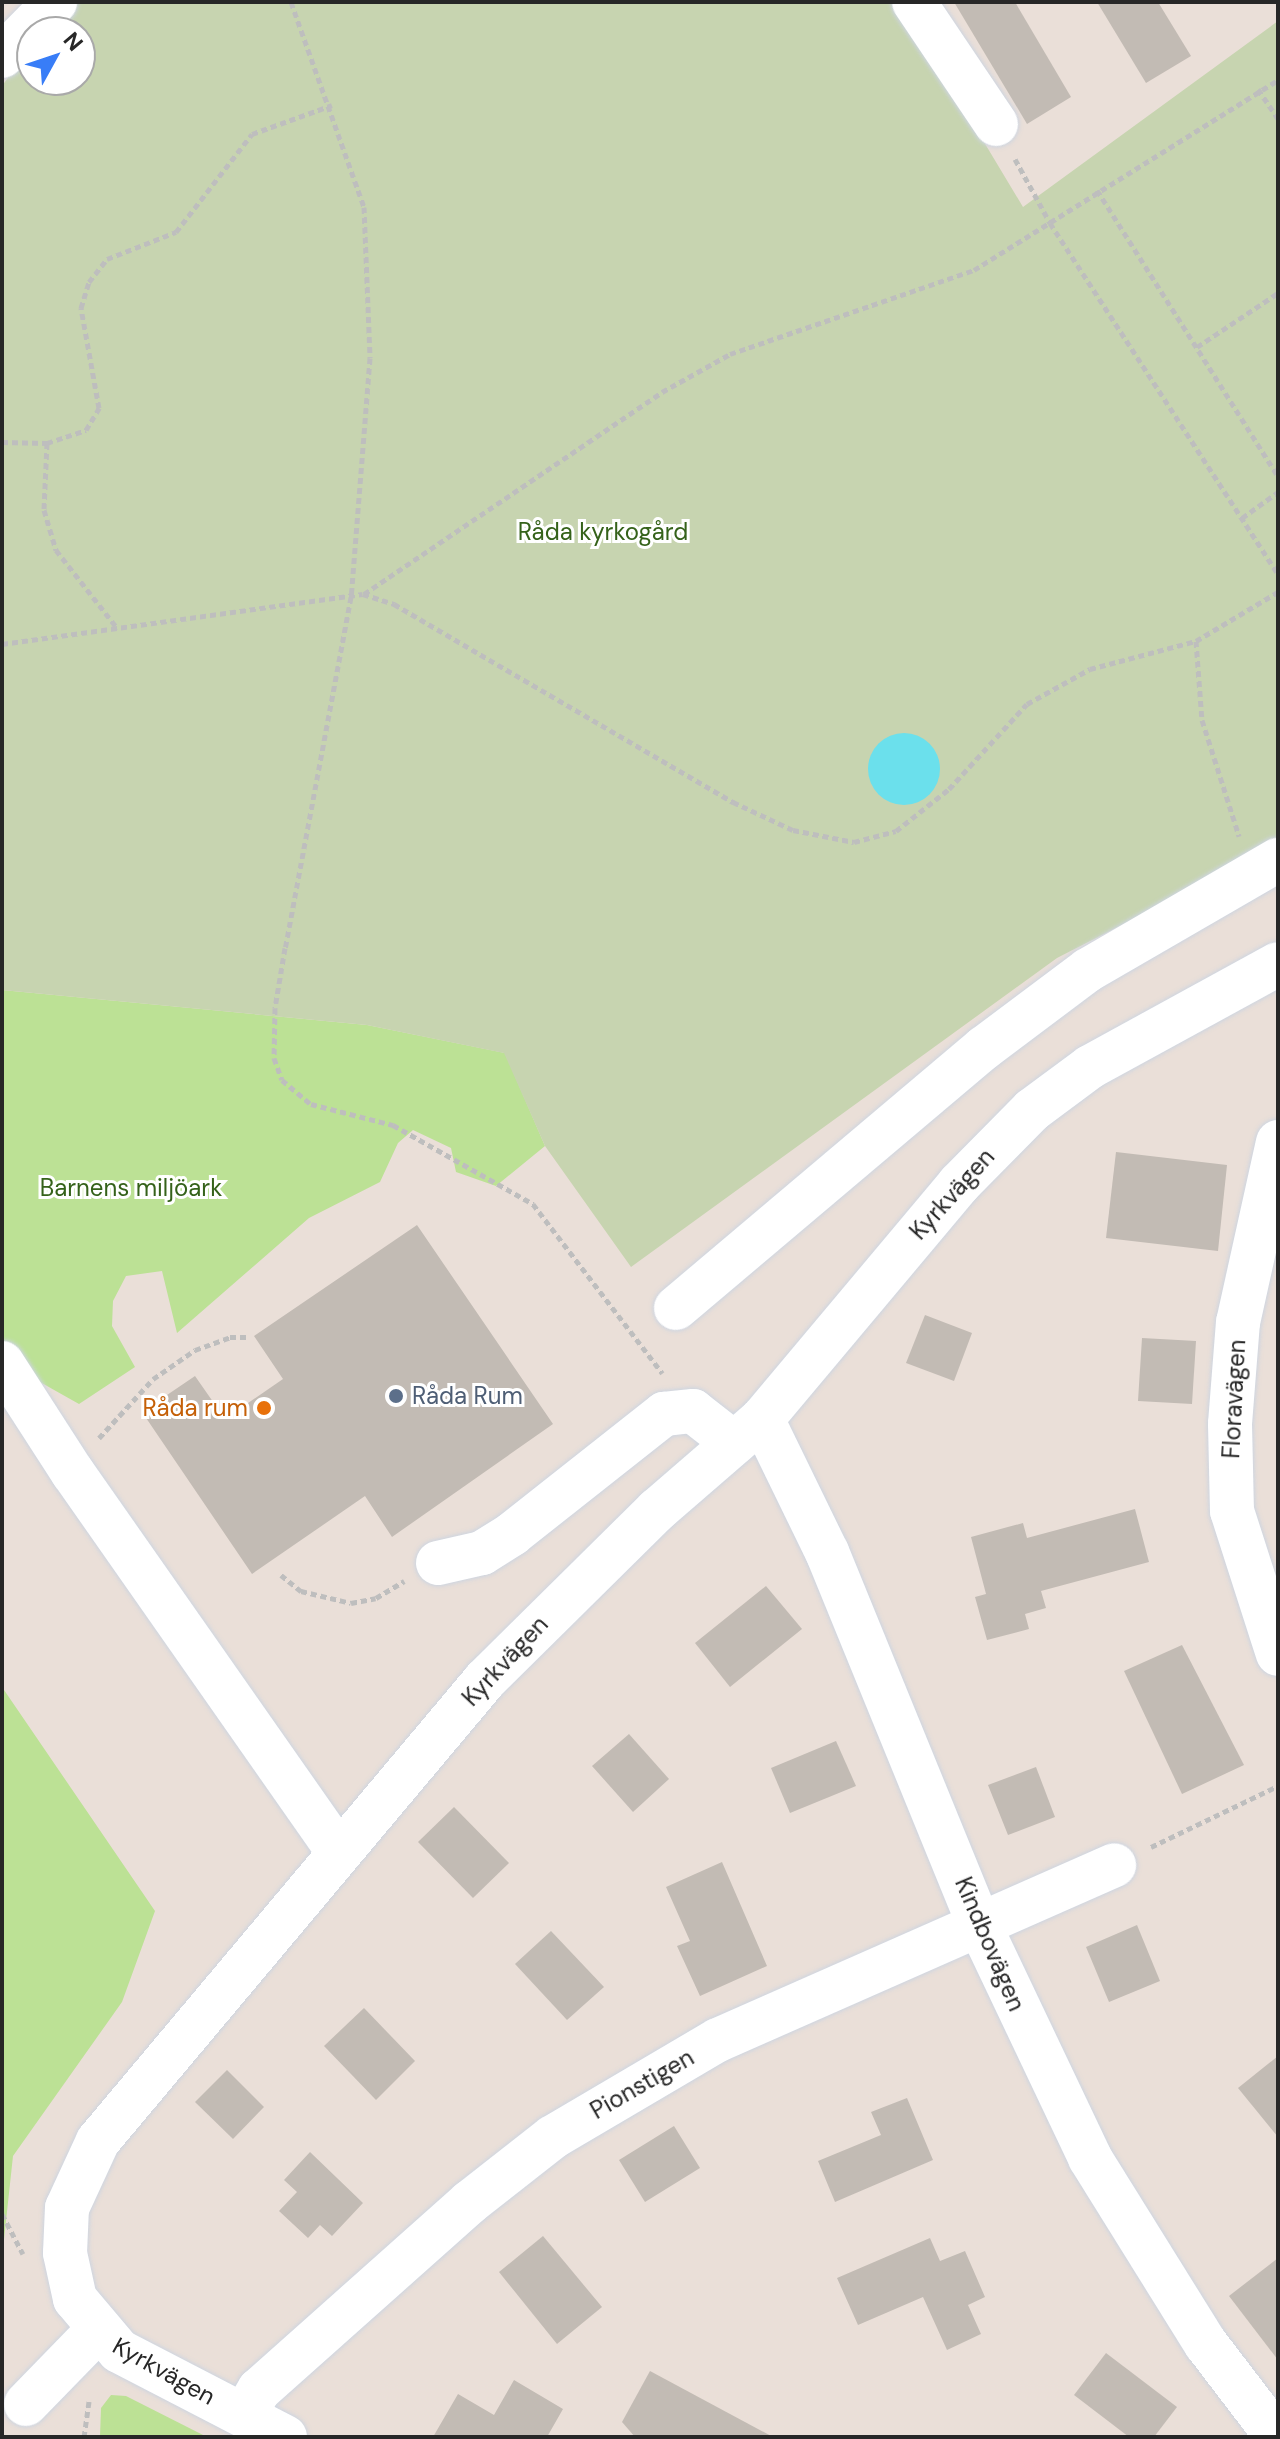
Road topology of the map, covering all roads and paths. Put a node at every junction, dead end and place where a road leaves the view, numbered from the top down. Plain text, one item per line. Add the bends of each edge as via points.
1 (55, 2) edge
2 (291, 2) edge
3 (914, 2) edge
4 (2, 56) edge
5 (1278, 80) edge
6 (1258, 89) junction
7 (332, 105) junction
8 (1278, 119) edge
9 (996, 124) joint
10 (1097, 190) junction
11 (1050, 223) junction
12 (1278, 293) edge
13 (1197, 347) junction
14 (2, 442) edge
15 (47, 443) junction
16 (1278, 476) edge
17 (1278, 492) edge
18 (1242, 518) junction
19 (1278, 574) edge
20 (1278, 592) edge
21 (363, 594) junction
22 (351, 597) junction
23 (118, 629) junction
24 (1196, 641) junction
25 (2, 644) edge
26 (1266, 867) edge
27 (1278, 964) edge
28 (1278, 1142) edge
29 (676, 1308) dead end
30 (249, 1337) dead end
31 (2, 1363) edge
32 (693, 1411) junction
33 (748, 1431) junction
34 (73, 1473) junction
35 (438, 1563) joint
36 (281, 1575) dead end
37 (1278, 1654) edge
38 (1278, 1786) edge
39 (338, 1852) junction
40 (1114, 1865) joint
41 (980, 1926) junction
42 (2, 2214) edge
43 (34, 2261) dead end
44 (97, 2331) junction
45 (25, 2411) edge
46 (245, 2414) junction
47 (285, 2437) edge
48 (1277, 2437) edge

1 - 4 street
2 - 7 path
3 - 9 street
5 - 6 path
6 - 8 path
6 - 10 path
7 - 15 path via 252,134 176,232 107,259 89,282 81,308 99,408 86,430
7 - 22 path via 364,207 370,358
9 - 11 path
10 - 11 path
10 - 13 path
11 - 18 path
11 - 21 path via 974,270 730,354 662,392
12 - 13 path
13 - 16 path
14 - 15 path
15 - 23 path via 44,510 56,550 93,590
17 - 18 path
18 - 19 path
20 - 24 path
21 - 22 path
21 - 24 path via 394,604 733,802 793,830 854,842 896,831 949,789 1027,704 1090,669
22 - 23 path
22 - 32 path via 275,1008 274,1058 282,1080 311,1104 393,1125 533,1204
23 - 25 path
24 - 26 path via 1202,720 1223,796
26 - 29 street via 1088,970 984,1048
27 - 33 street, Kyrkvägen via 1090,1067 1032,1110 950,1194
28 - 37 street, Floravägen via 1238,1322 1230,1424 1232,1511
30 - 34 path via 230,1337 195,1350 153,1379
31 - 34 street
32 - 33 street
32 - 35 street via 664,1414 648,1424 482,1553
33 - 39 street, Kyrkvägen via 646,1519 485,1680
33 - 41 street, Kindbovägen via 833,1566
34 - 39 street
35 - 36 path via 376,1598 351,1603 301,1591
38 - 40 path
39 - 44 street, Kyrkvägen via 98,2141 67,2208 65,2253 75,2299
40 - 41 street, Pionstigen
41 - 46 street, Pionstigen via 718,2040 553,2137 470,2202 259,2390
41 - 48 street, Kindbovägen via 1090,2158 1206,2344
42 - 43 path via 21,2252
44 - 45 street
44 - 46 street, Kyrkvägen via 119,2351
46 - 47 street, Kyrkvägen

